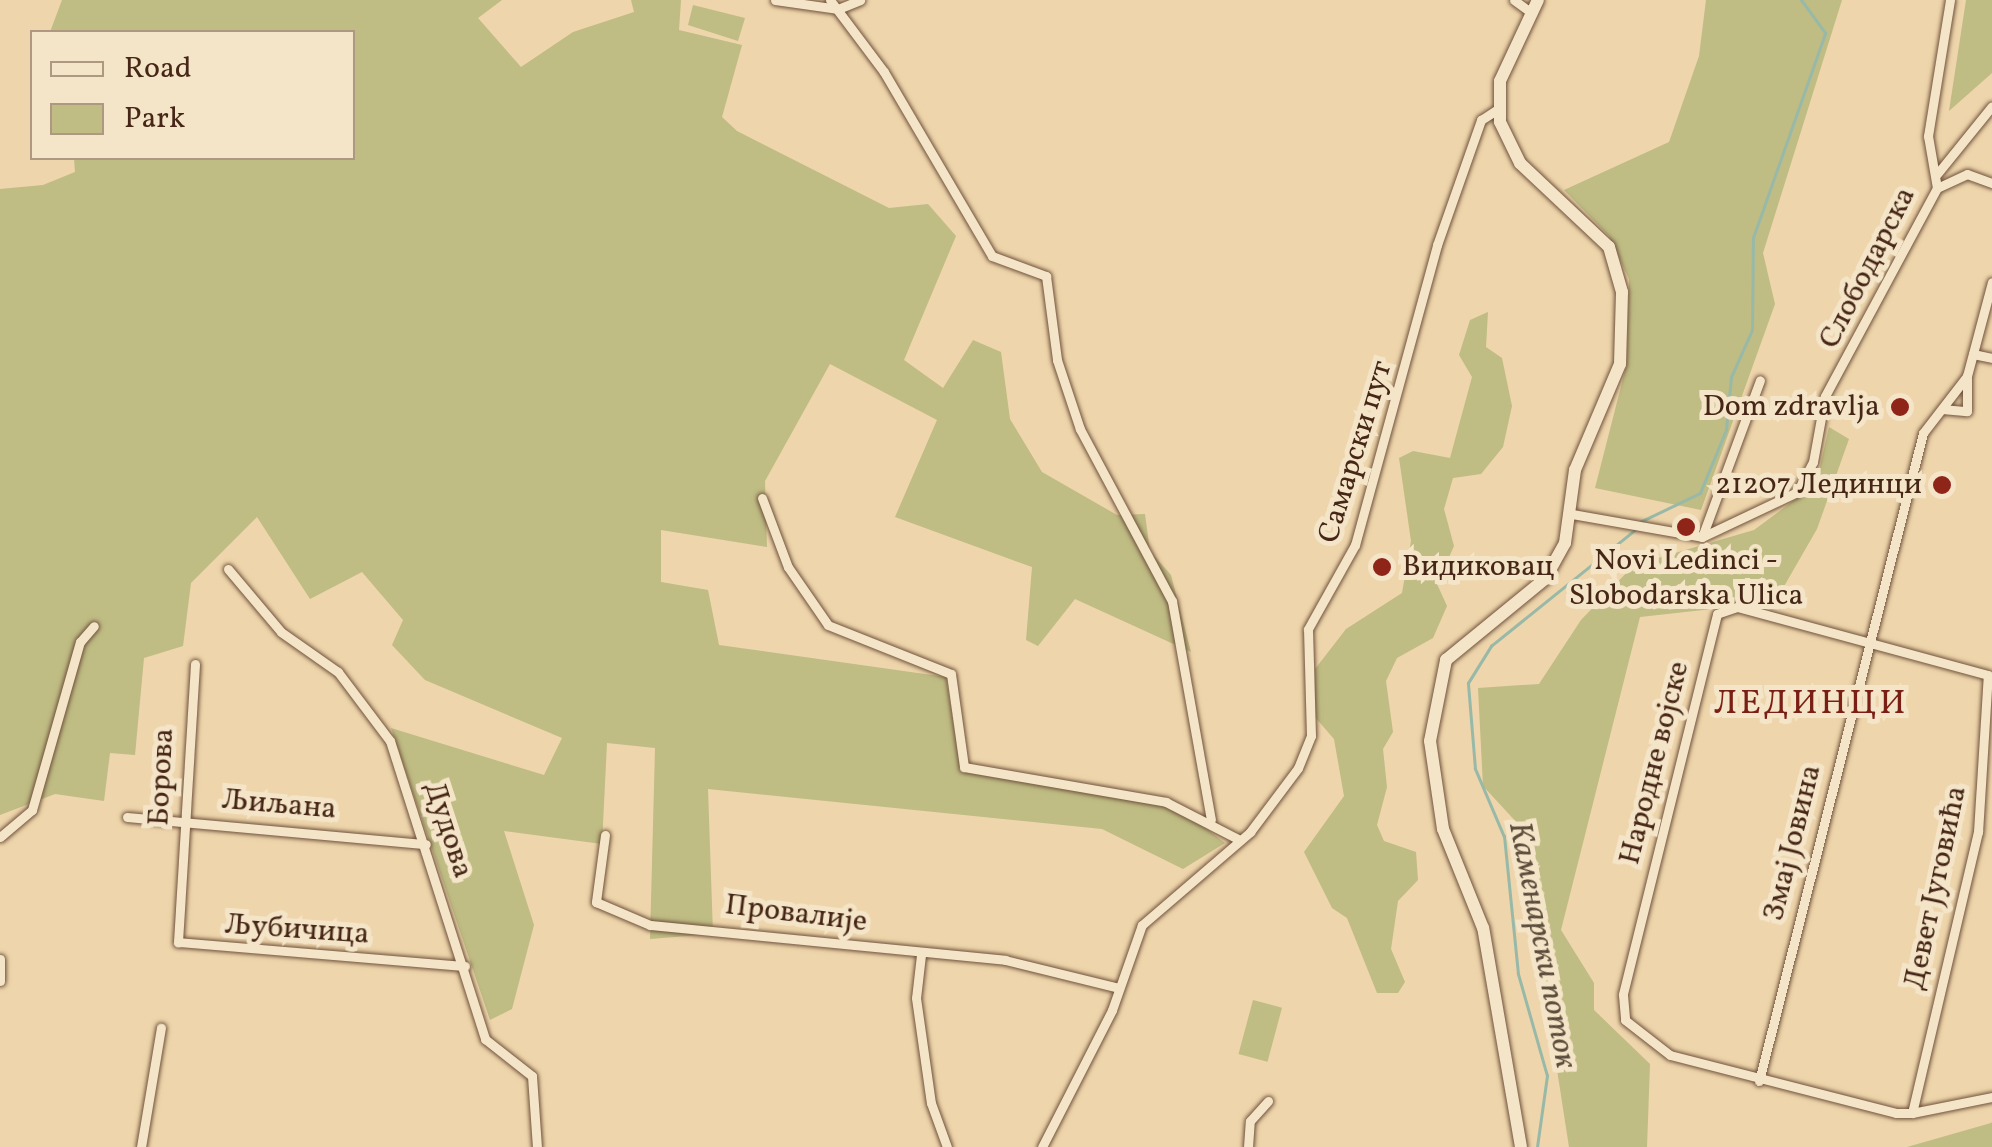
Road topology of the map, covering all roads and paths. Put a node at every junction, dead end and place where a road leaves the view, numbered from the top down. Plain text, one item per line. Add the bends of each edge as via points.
1 (775, 0) edge
2 (830, 0) edge
3 (860, 0) edge
4 (1514, 0) edge
5 (1950, 0) edge
6 (1535, 6) edge
7 (838, 9) junction
8 (1992, 106) edge
9 (1498, 109) junction
10 (1937, 174) junction
11 (1992, 182) edge
12 (1937, 188) junction
13 (1992, 282) edge
14 (1973, 354) junction
15 (1992, 358) edge
16 (1967, 376) junction
17 (1760, 380) dead end
18 (1942, 409) junction
19 (762, 498) dead end
20 (1572, 514) junction
21 (1702, 537) junction
22 (228, 569) dead end
23 (94, 626) dead end
24 (1870, 641) junction
25 (195, 664) dead end
26 (1988, 782) edge
27 (127, 816) dead end
28 (1210, 820) junction
29 (185, 822) junction
30 (605, 834) dead end
31 (0, 837) edge
32 (1240, 840) junction
33 (426, 844) junction
34 (178, 893) joint
35 (921, 955) junction
36 (0, 959) edge
37 (465, 966) junction
38 (0, 981) edge
39 (1118, 988) junction
40 (161, 1028) dead end
41 (1759, 1081) junction
42 (1992, 1097) edge
43 (1268, 1101) dead end
44 (1912, 1113) junction
45 (142, 1147) edge
46 (537, 1147) edge
47 (947, 1147) edge
48 (1042, 1147) edge
49 (1248, 1147) edge
50 (1521, 1147) edge

1 - 7 street
2 - 7 street
3 - 7 street
4 - 6 street
5 - 10 street, Слободарска via 1929,122
6 - 9 street
7 - 28 street via 992,256 1046,276 1056,360 1080,429 1172,601
8 - 10 street
9 - 20 street via 1510,150 1600,236 1619,278 1617,384 1579,456
9 - 32 street, Самарски пут via 1481,120 1437,245 1356,546 1304,640 1311,736 1279,802
10 - 12 street, Слободарска
11 - 12 street via 1967,174
12 - 21 street, Слободарска via 1825,396 1807,478 1774,507
13 - 14 street, Змај Јовина
14 - 15 street
14 - 16 street, Змај Јовина
16 - 18 street, Змај Јовина
16 - 18 street via 1967,411
17 - 21 street
18 - 24 street, Змај Јовина via 1923,433
19 - 28 street via 788,567 828,625 951,674 964,767 1166,802
20 - 21 street, Слободарска
20 - 50 street via 1545,579 1446,660 1431,711 1438,805 1483,928
22 - 33 street, Дудова via 371,714 398,758
23 - 31 street via 80,642 32,810
24 - 26 street, Девет Југовића via 1985,670
24 - 41 street, Змај Јовина
24 - 41 street, Народне војске via 1737,607 1717,614 1624,995 1625,1020 1670,1055
25 - 29 street, Борова
26 - 44 street, Девет Југовића
27 - 29 street, Љиљана
28 - 32 street
29 - 33 street, Љиљана
29 - 34 street, Борова
30 - 35 street, Провалије via 596,902 632,920
32 - 39 street, Самарски пут via 1142,925
33 - 37 street, Дудова
34 - 37 street, Љубичица via 183,948
35 - 39 street, Провалије via 1005,960
35 - 47 street via 916,998 931,1103
36 - 38 street
37 - 46 street, Дудова via 486,1038 532,1076
39 - 48 street, Самарски пут
40 - 45 street
41 - 44 street
42 - 44 street
43 - 49 street via 1250,1121

